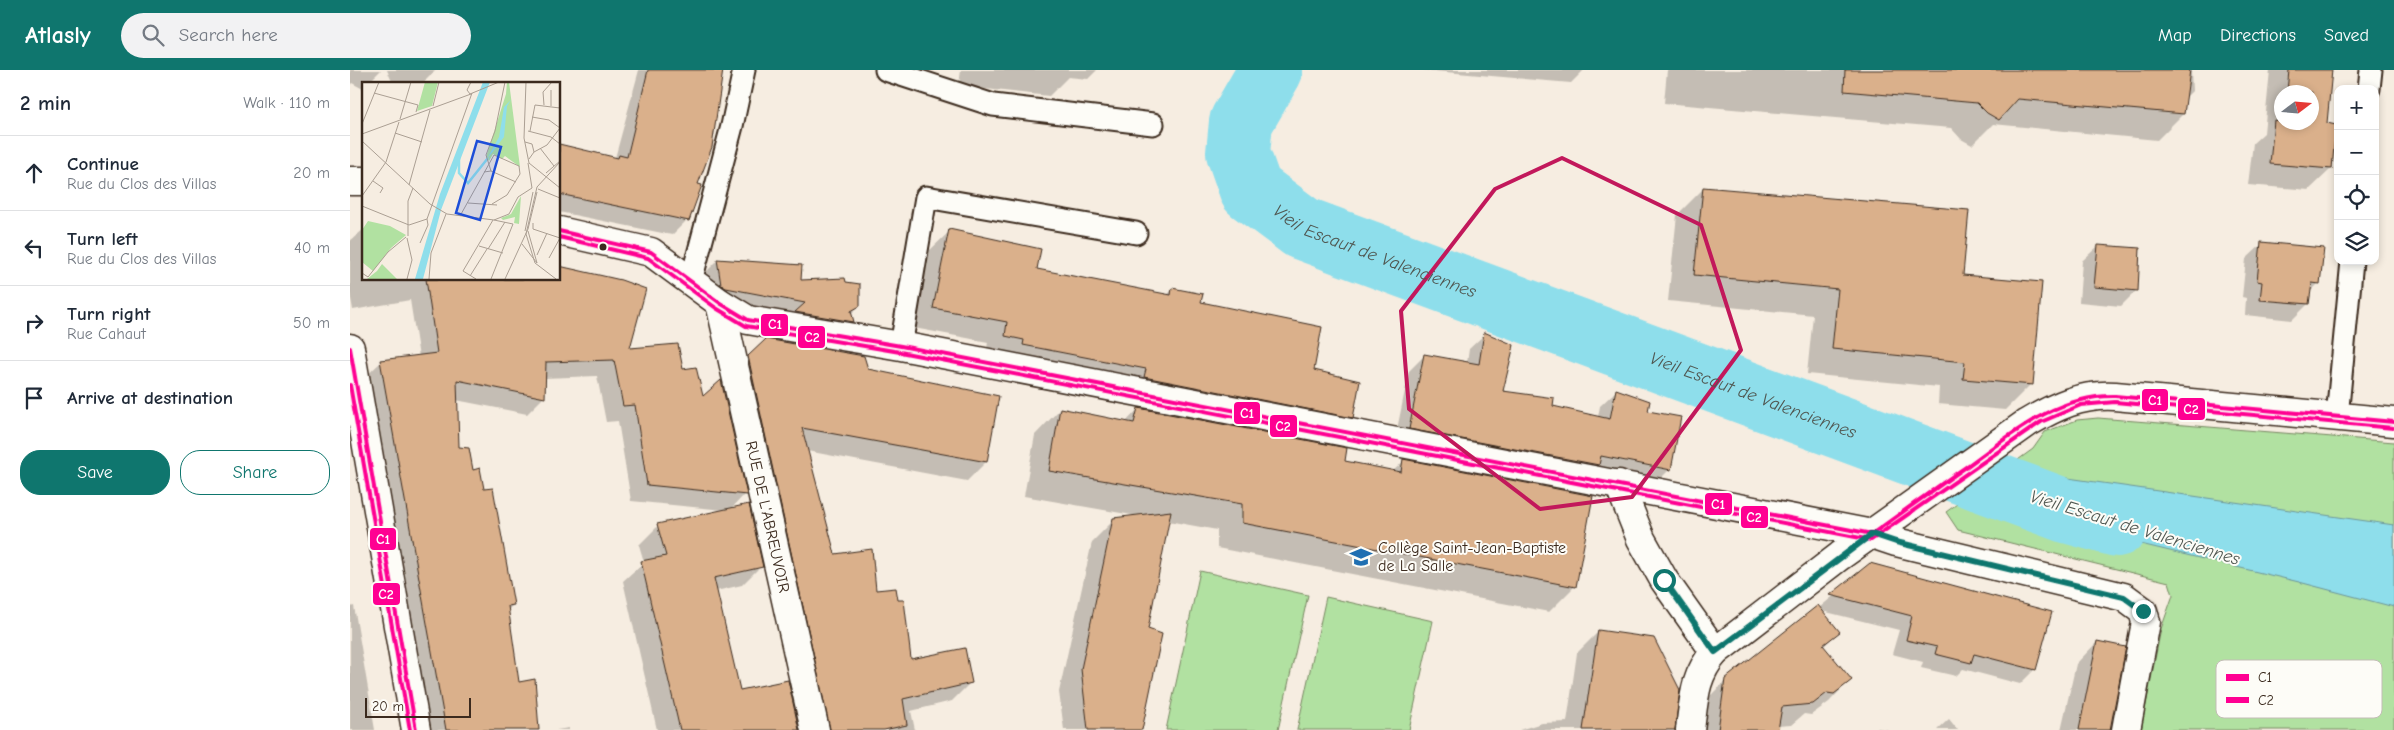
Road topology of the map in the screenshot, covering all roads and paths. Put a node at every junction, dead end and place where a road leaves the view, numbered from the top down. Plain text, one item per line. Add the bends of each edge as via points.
1 (744, 70) edge
2 (886, 70) edge
3 (2371, 70) edge
4 (2370, 85) edge
5 (1153, 124) dead end
6 (560, 231) edge
7 (1136, 233) dead end
8 (2352, 265) edge
9 (691, 281) junction
10 (720, 303) junction
11 (901, 346) junction
12 (350, 348) edge
13 (2337, 417) junction
14 (2394, 422) edge
15 (1619, 484) junction
16 (1872, 534) junction
17 (1715, 652) junction
18 (416, 730) edge
19 (815, 730) edge
20 (1690, 730) edge
21 (2126, 730) edge

1 - 9 lane
2 - 5 lane via 993,105
3 - 4 lane
6 - 9 street via 651,252
7 - 11 lane via 926,197
8 - 13 lane
9 - 10 street
10 - 11 street via 748,320
10 - 19 street, RUE DE L'ABREUVOIR
11 - 15 street
12 - 18 street
13 - 14 street
13 - 16 street via 2096,395 2066,402 2028,423
15 - 16 street
15 - 17 street via 1640,539 1664,580
16 - 17 street
16 - 21 street via 2124,597 2135,603 2143,611 2146,622
17 - 20 street via 1700,674

